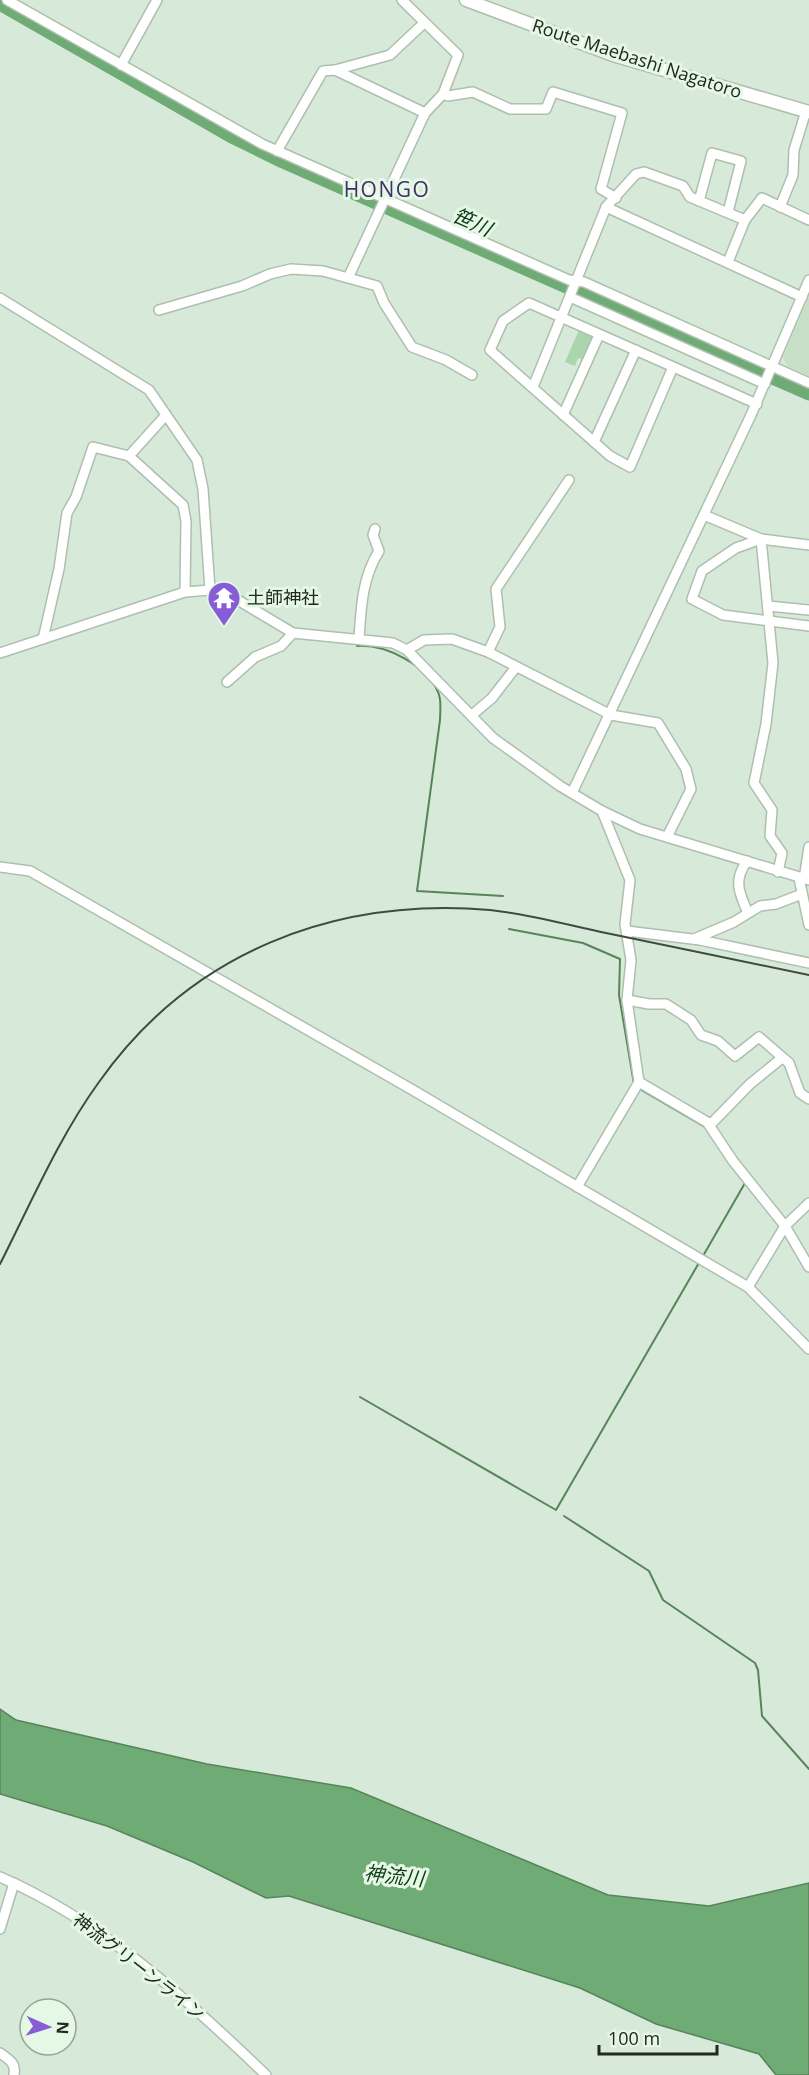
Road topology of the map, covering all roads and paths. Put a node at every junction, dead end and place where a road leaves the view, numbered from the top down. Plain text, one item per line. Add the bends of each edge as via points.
1 (6, 0) edge
2 (157, 0) edge
3 (402, 0) edge
4 (466, 0) edge
5 (424, 23) junction
6 (121, 65) junction
7 (335, 70) junction
8 (443, 94) junction
9 (808, 112) edge
10 (425, 113) junction
11 (277, 151) junction
12 (616, 198) junction
13 (699, 201) junction
14 (384, 202) junction
15 (606, 207) junction
16 (780, 207) junction
17 (728, 212) junction
18 (745, 220) junction
19 (809, 220) edge
20 (728, 262) junction
21 (348, 278) junction
22 (809, 280) edge
23 (573, 290) junction
24 (802, 297) junction
25 (0, 298) edge
26 (159, 310) dead end
27 (562, 318) junction
28 (599, 335) junction
29 (636, 350) junction
30 (673, 367) junction
31 (472, 375) dead end
32 (768, 376) junction
33 (809, 383) edge
34 (533, 387) junction
35 (756, 404) junction
36 (166, 415) junction
37 (563, 415) junction
38 (594, 442) junction
39 (129, 456) junction
40 (569, 480) dead end
41 (704, 515) junction
42 (375, 529) dead end
43 (761, 539) junction
44 (809, 545) edge
45 (210, 590) junction
46 (185, 592) junction
47 (768, 606) junction
48 (809, 610) edge
49 (769, 621) junction
50 (809, 626) edge
51 (292, 633) junction
52 (43, 639) junction
53 (359, 639) junction
54 (407, 650) junction
55 (488, 652) junction
56 (0, 653) edge
57 (516, 667) junction
58 (226, 682) dead end
59 (611, 715) junction
60 (472, 716) junction
61 (572, 793) junction
62 (602, 811) junction
63 (667, 837) junction
64 (809, 847) edge
65 (747, 861) junction
66 (0, 867) edge
67 (778, 872) junction
68 (804, 879) edge
69 (802, 894) junction
70 (748, 913) junction
71 (809, 925) edge
72 (627, 931) junction
73 (693, 939) junction
74 (809, 963) edge
75 (627, 1000) junction
76 (782, 1058) junction
77 (639, 1082) junction
78 (809, 1100) edge
79 (710, 1125) junction
80 (577, 1187) junction
81 (809, 1203) edge
82 (785, 1226) junction
83 (809, 1267) edge
84 (747, 1287) junction
85 (809, 1349) edge
86 (0, 1877) edge
87 (14, 1883) junction
88 (0, 1929) edge
89 (0, 2054) edge
90 (14, 2075) edge
91 (266, 2075) edge

1 - 6 street
2 - 6 street
3 - 5 street
4 - 9 main road, Route Maebashi Nagatoro via 613,55
5 - 7 street via 390,55
5 - 8 street via 458,55
6 - 11 street
7 - 10 street
7 - 11 street via 323,71
8 - 10 street
8 - 12 street via 473,92 510,109 534,111 546,109 554,92 622,113 601,189
9 - 16 street via 794,150 793,176
10 - 14 street
11 - 14 street
12 - 13 street via 636,174 644,172 683,186 690,197
12 - 15 street
13 - 17 street
13 - 17 street via 712,153 741,161
14 - 21 street
14 - 23 street
15 - 20 street
15 - 23 street
16 - 18 street via 762,198
16 - 19 street
17 - 18 street
18 - 20 street
20 - 24 street
21 - 26 street via 323,271 291,269
21 - 31 street via 377,286 412,347
22 - 24 street
23 - 27 street
23 - 32 street
23 - 32 street via 584,282
24 - 32 street
25 - 36 street via 150,390
27 - 28 street
27 - 34 street
27 - 34 street via 529,303 503,321 490,350
28 - 29 street
28 - 37 street
29 - 30 street
29 - 38 street
30 - 35 street
30 - 38 street via 630,467
32 - 33 street
32 - 35 street
34 - 37 street
35 - 41 street
36 - 39 street
36 - 45 street via 201,473
37 - 38 street
39 - 46 street via 183,505
39 - 52 street via 93,447 67,513
40 - 55 street via 496,589 500,627
41 - 43 street
41 - 59 street
42 - 53 street via 373,535 379,551 367,570
43 - 44 street
43 - 47 street
43 - 49 street via 736,548 702,571 692,599 723,615
45 - 46 street
45 - 51 street via 231,596
46 - 52 street
47 - 48 street
47 - 49 street
49 - 50 street
49 - 67 street via 773,663 754,783 772,810 770,836 782,853
51 - 53 street
51 - 58 street via 281,646 255,657
52 - 56 street
53 - 54 street via 393,643
54 - 55 street via 424,640 452,639
54 - 60 street
55 - 57 street
57 - 59 street
57 - 60 street
59 - 61 street
59 - 63 street via 658,723 686,769 691,789
60 - 61 street via 493,738
61 - 62 street
62 - 63 street
62 - 72 street via 630,880
63 - 65 street
64 - 68 street
65 - 67 street
65 - 70 street via 739,873 737,890
66 - 80 street via 30,871
67 - 68 street
68 - 69 street
69 - 70 street
69 - 71 street
70 - 73 street
72 - 73 street
72 - 75 street via 631,960
73 - 74 street
75 - 76 street via 666,1004 691,1020 701,1035 718,1041 735,1056 759,1037
75 - 77 street
76 - 78 street via 789,1064 800,1093
76 - 79 street
77 - 79 street
77 - 80 street
79 - 82 street
80 - 84 street
81 - 82 street
82 - 83 street
82 - 84 street
84 - 85 street
86 - 87 street, 神流グリーンライン
87 - 88 street
87 - 91 street, 神流グリーンライン via 73,1916 153,1974 207,2018
89 - 90 street via 12,2061

